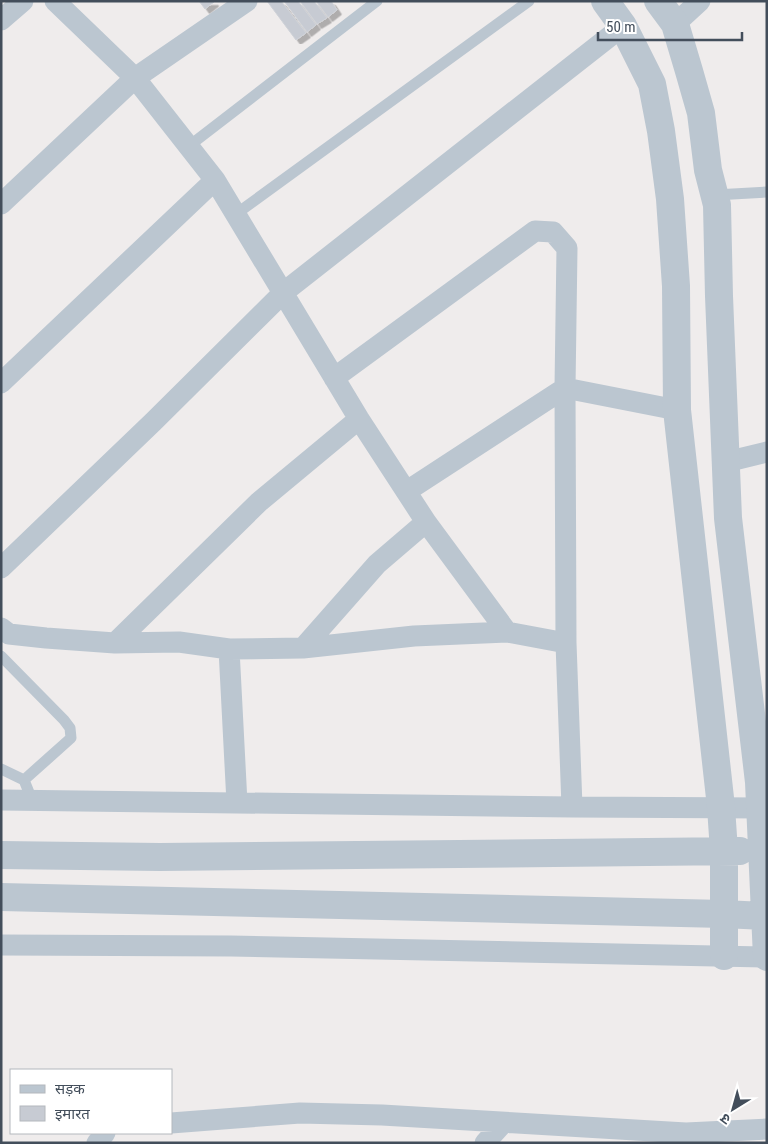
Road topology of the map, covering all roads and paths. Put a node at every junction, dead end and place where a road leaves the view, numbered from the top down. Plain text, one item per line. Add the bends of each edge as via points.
1 (23, 1) edge
2 (54, 1) edge
3 (247, 1) edge
4 (377, 1) edge
5 (529, 1) edge
6 (605, 1) edge
7 (658, 1) edge
8 (700, 1) edge
9 (1, 20) edge
10 (675, 24) junction
11 (624, 26) junction
12 (135, 78) junction
13 (189, 146) junction
14 (215, 180) junction
15 (767, 192) edge
16 (715, 195) junction
17 (1, 204) edge
18 (236, 214) junction
19 (284, 292) junction
20 (334, 378) junction
21 (1, 383) edge
22 (565, 388) junction
23 (677, 410) junction
24 (359, 419) junction
25 (767, 452) edge
26 (726, 462) junction
27 (407, 492) junction
28 (426, 522) junction
29 (1, 568) edge
30 (1, 628) edge
31 (506, 632) junction
32 (115, 643) junction
33 (566, 643) junction
34 (303, 648) junction
35 (229, 649) junction
36 (1, 656) edge
37 (1, 769) edge
38 (24, 780) junction
39 (1, 800) edge
40 (32, 800) junction
41 (237, 803) junction
42 (572, 807) junction
43 (722, 807) junction
44 (763, 808) edge
45 (724, 851) junction
46 (764, 852) edge
47 (1, 855) edge
48 (1, 897) edge
49 (724, 914) junction
50 (766, 916) edge
51 (1, 946) edge
52 (724, 956) junction
53 (767, 957) edge
54 (172, 1123) edge
55 (503, 1123) junction
56 (767, 1129) edge
57 (681, 1138) edge
58 (485, 1143) edge

1 - 9 street
2 - 12 street
3 - 12 street
4 - 13 lane
5 - 18 lane
6 - 11 street
7 - 10 street
8 - 10 street
10 - 16 street via 701,113 708,170
11 - 19 street
11 - 23 street via 652,84 661,131 676,286
12 - 13 street
12 - 17 street
13 - 14 street
14 - 18 street
14 - 21 street
15 - 16 lane
16 - 26 street via 718,206
18 - 19 street
19 - 20 street
19 - 29 street
20 - 22 street via 535,231 544,231 554,232 567,248
20 - 24 street
22 - 23 street
22 - 27 street
22 - 33 street
23 - 43 street
24 - 27 street
24 - 32 street via 259,502
25 - 26 street
26 - 44 street via 728,518
27 - 28 street
28 - 31 street
28 - 34 street via 377,564
30 - 32 street via 9,634
31 - 33 street
31 - 34 street via 414,636
32 - 35 street via 179,642
33 - 42 street
34 - 35 street
35 - 41 street
36 - 38 lane via 70,728 71,738
37 - 38 lane
38 - 40 lane
39 - 40 street
40 - 41 street
41 - 42 street
42 - 43 street
43 - 44 street
43 - 45 street
44 - 46 street
45 - 46 street
45 - 47 street via 160,857
45 - 49 street
46 - 50 street
48 - 49 street
49 - 50 street
49 - 52 street
50 - 53 street
51 - 52 street via 231,946
52 - 53 street
54 - 55 street via 300,1113
55 - 57 street
55 - 58 street
56 - 57 street

